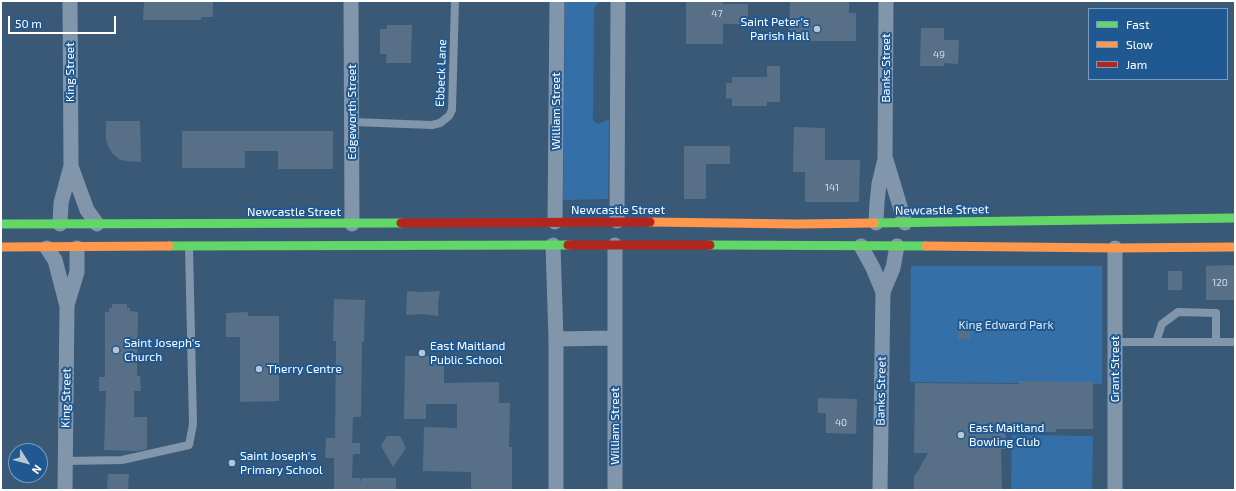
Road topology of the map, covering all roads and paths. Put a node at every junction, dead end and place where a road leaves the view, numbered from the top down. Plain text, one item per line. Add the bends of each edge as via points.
1 (70, 1) edge
2 (351, 1) edge
3 (455, 1) edge
4 (557, 1) edge
5 (618, 1) edge
6 (886, 1) edge
7 (352, 122) junction
8 (886, 159) junction
9 (71, 166) junction
10 (1235, 218) edge
11 (617, 221) junction
12 (555, 222) junction
13 (876, 223) junction
14 (905, 223) junction
15 (4, 224) edge
16 (97, 224) junction
17 (352, 224) junction
18 (35, 233) dead end
19 (59, 235) junction
20 (82, 243) junction
21 (552, 245) junction
22 (616, 245) junction
23 (189, 246) junction
24 (861, 246) junction
25 (897, 246) junction
26 (1, 247) edge
27 (128, 247) junction
28 (1235, 247) edge
29 (1116, 248) junction
30 (883, 292) junction
31 (67, 306) junction
32 (615, 338) junction
33 (556, 339) junction
34 (1115, 342) junction
35 (1156, 342) junction
36 (1216, 342) junction
37 (1235, 342) edge
38 (65, 461) junction
39 (65, 490) edge
40 (556, 490) edge
41 (615, 490) edge
42 (880, 490) edge
43 (1115, 490) edge

1 - 9 street, King Street
2 - 7 street, Edgeworth Street
3 - 7 lane, Ebbeck Lane via 452,110 449,116 432,125
4 - 12 street, William Street
5 - 11 street
6 - 8 street, Banks Street
7 - 17 street, Edgeworth Street
8 - 13 street, Banks Street via 879,184
8 - 14 street, Banks Street
9 - 16 street, King Street via 87,210
9 - 19 street, King Street via 61,203
10 - 14 highway, Newcastle Street
11 - 12 highway, Newcastle Street
11 - 13 highway, Newcastle Street
12 - 17 highway, Newcastle Street
13 - 14 highway, Newcastle Street
13 - 25 highway
15 - 18 highway
15 - 19 highway, Newcastle Street
16 - 17 highway, Newcastle Street
16 - 19 highway, Newcastle Street
19 - 20 highway, Newcastle Street
19 - 20 highway
19 - 26 highway, Newcastle Street
19 - 31 street, King Street via 55,260
20 - 27 highway, Newcastle Street
20 - 27 highway via 112,240
20 - 31 street, King Street
21 - 22 highway, Newcastle Street
21 - 23 highway, Newcastle Street
21 - 33 street
22 - 24 highway, Newcastle Street
22 - 32 street, William Street
23 - 27 highway, Newcastle Street
23 - 38 lane via 192,424 189,445 122,460
24 - 25 highway, Newcastle Street
24 - 30 street, Banks Street
25 - 29 highway, Newcastle Street
25 - 30 street, Banks Street via 893,268
28 - 29 highway, Newcastle Street
29 - 34 street, Grant Street
30 - 42 street, Banks Street
31 - 38 street, King Street
32 - 33 street
32 - 41 street, William Street
33 - 40 street
34 - 35 lane
34 - 43 street, Grant Street
35 - 36 lane
35 - 36 lane via 1162,324 1178,312 1216,312
36 - 37 lane
38 - 39 street, King Street

